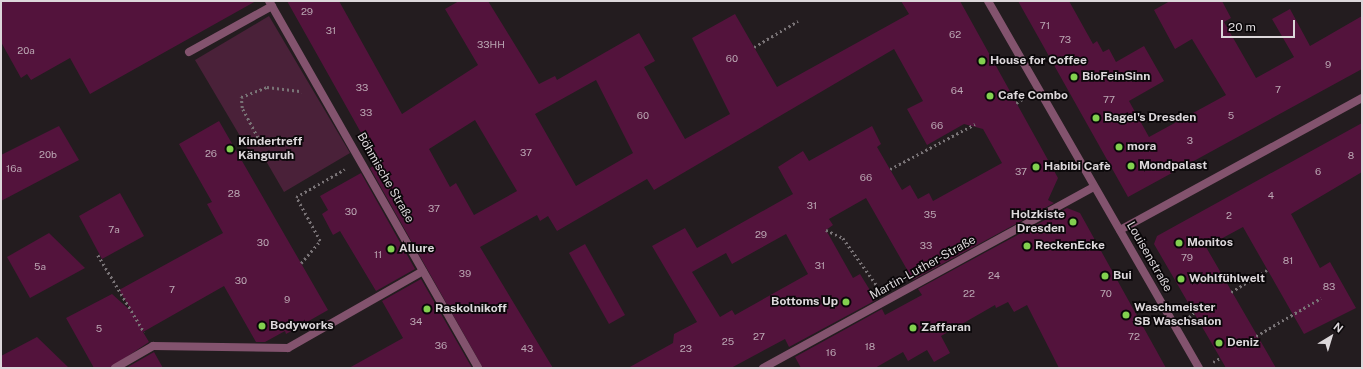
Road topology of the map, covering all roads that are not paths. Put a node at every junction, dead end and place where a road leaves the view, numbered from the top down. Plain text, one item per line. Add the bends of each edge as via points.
1 (988, 1) edge
2 (270, 4) edge
3 (189, 52) dead end
4 (1362, 98) edge
5 (1094, 187) junction
6 (1120, 230) junction
7 (423, 270) junction
8 (115, 368) edge
9 (478, 368) edge
10 (763, 368) edge
11 (1199, 368) edge

1 - 5 street, Louisenstraße
2 - 3 street
2 - 7 street, Böhmische Straße
4 - 6 street
5 - 6 street, Louisenstraße
5 - 10 street, Martin-Luther-Straße
6 - 11 street, Louisenstraße
7 - 8 street via 288,348 153,346
7 - 9 street, Böhmische Straße

